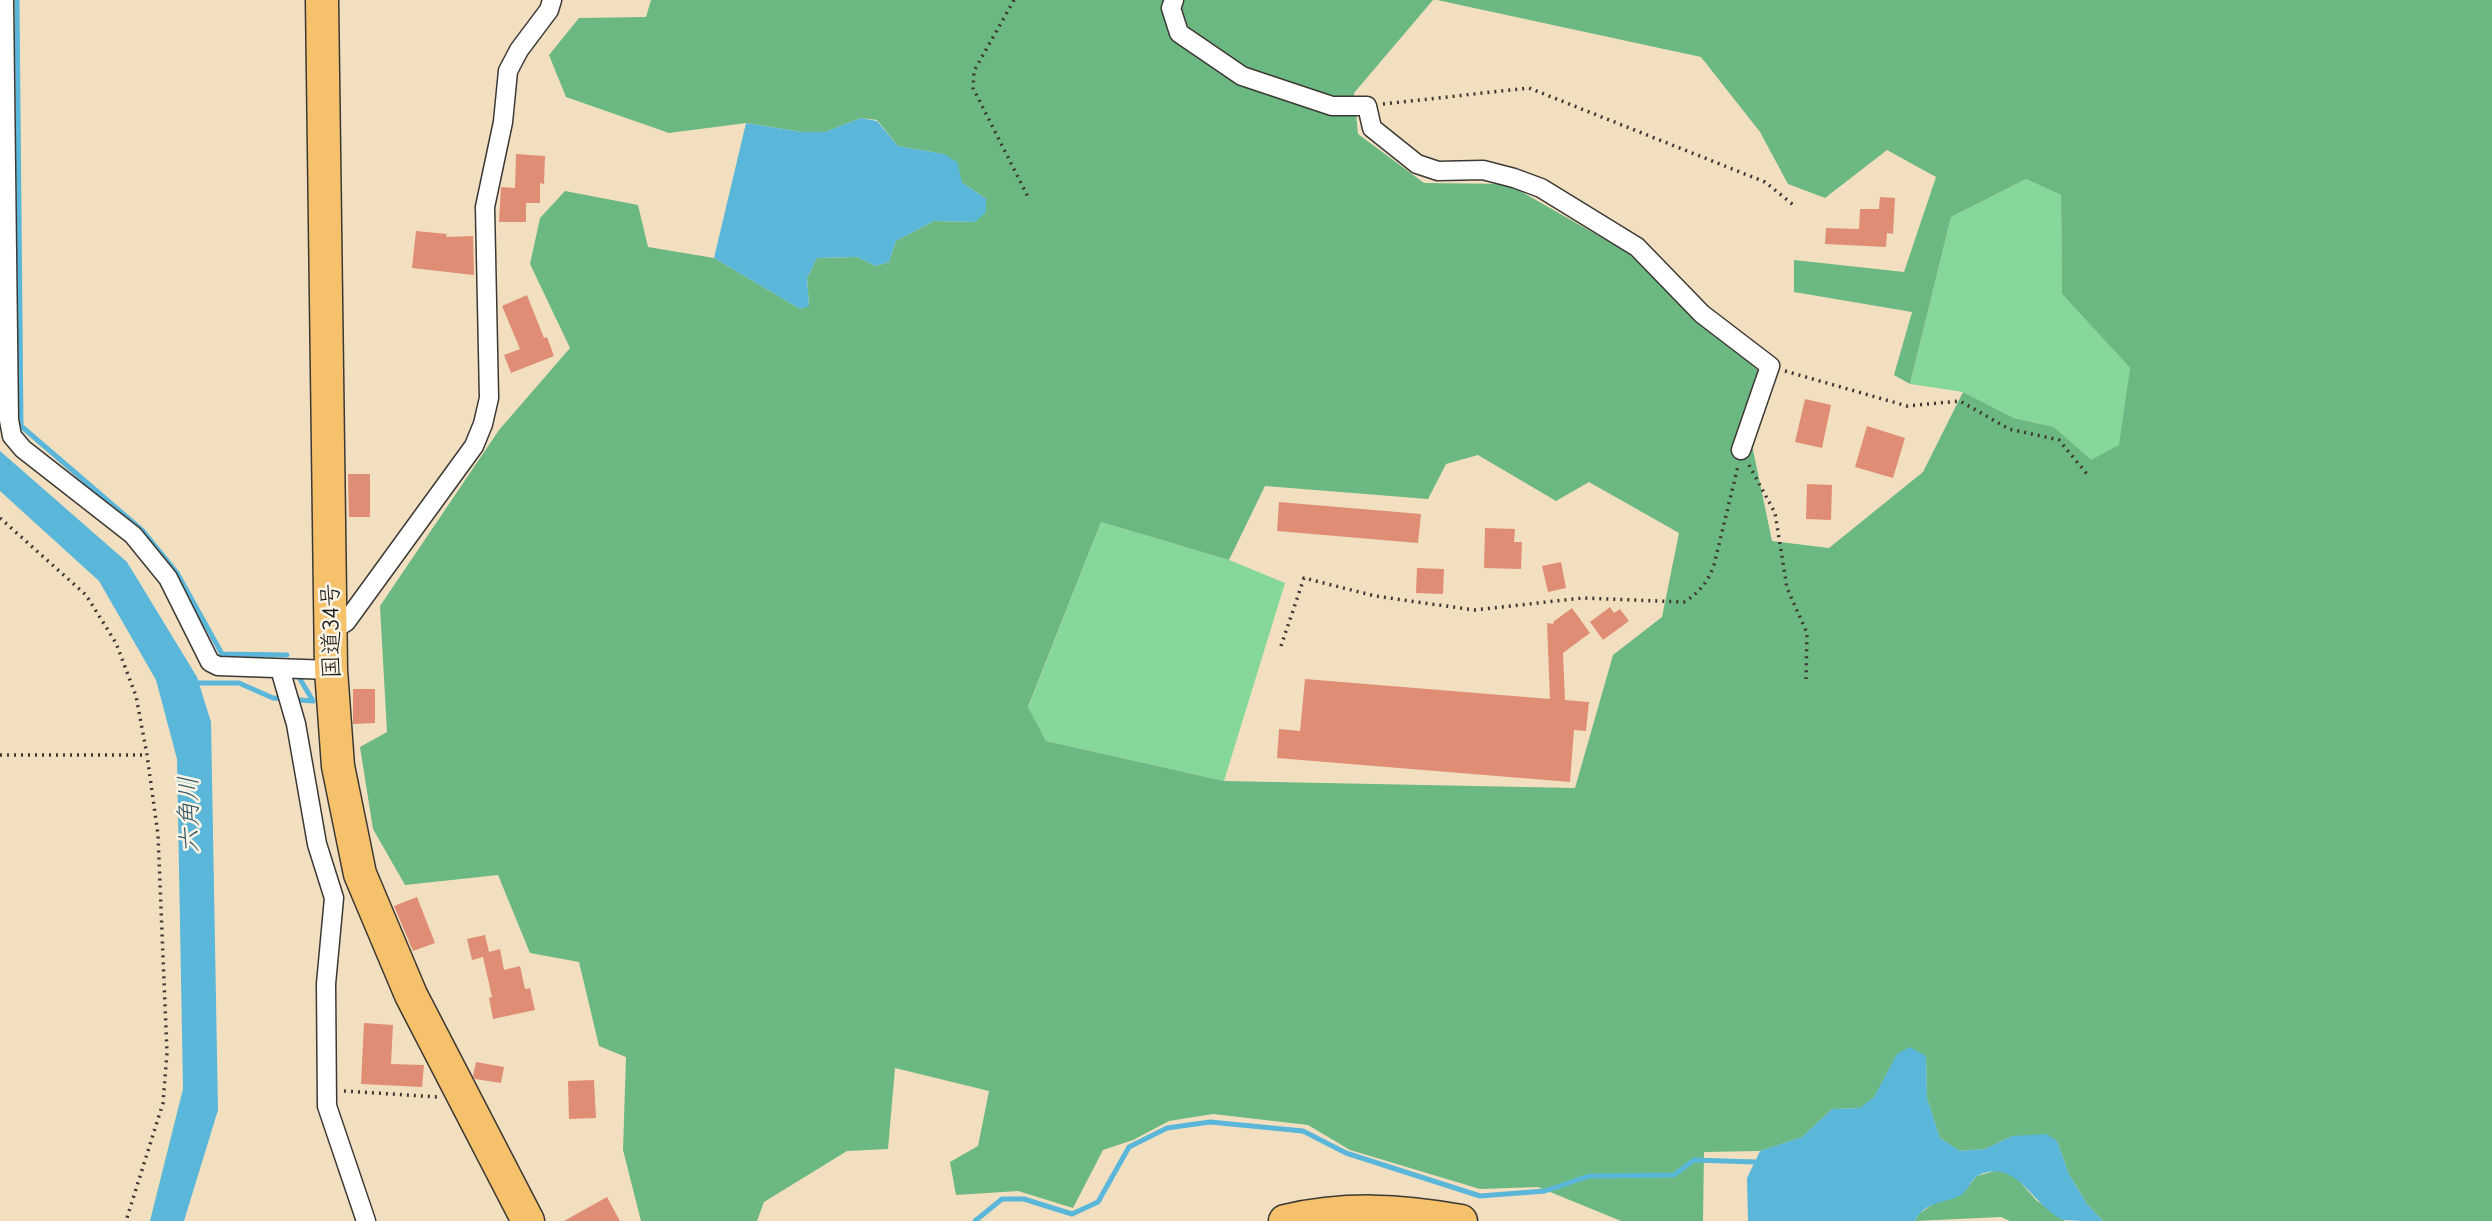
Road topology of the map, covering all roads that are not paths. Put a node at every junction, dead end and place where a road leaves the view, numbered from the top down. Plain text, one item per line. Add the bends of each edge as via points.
1 (4, 0) edge
2 (322, 0) edge
3 (552, 0) edge
4 (1174, 0) edge
5 (1741, 450) road end
6 (331, 631) junction
7 (280, 669) junction
8 (331, 670) junction
9 (366, 1221) edge
10 (528, 1221) edge
11 (1285, 1221) edge
12 (1461, 1221) edge

1 - 7 street via 12,436 133,535 169,578 210,662
2 - 6 highway, 国道34号
3 - 6 street via 508,71 503,122 485,208 489,398 483,424 474,446 346,622
4 - 5 street via 1171,8 1178,33 1242,76 1332,106 1367,106 1371,128 1418,164 1438,171 1483,170 1532,185 1637,247 1702,314 1770,366
6 - 8 highway, 国道34号
7 - 8 street
7 - 9 street via 317,844 334,898 326,984 327,1106
8 - 10 highway, 国道34号 via 338,766 360,874 411,995
11 - 12 highway via 1346,1210 1386,1210

